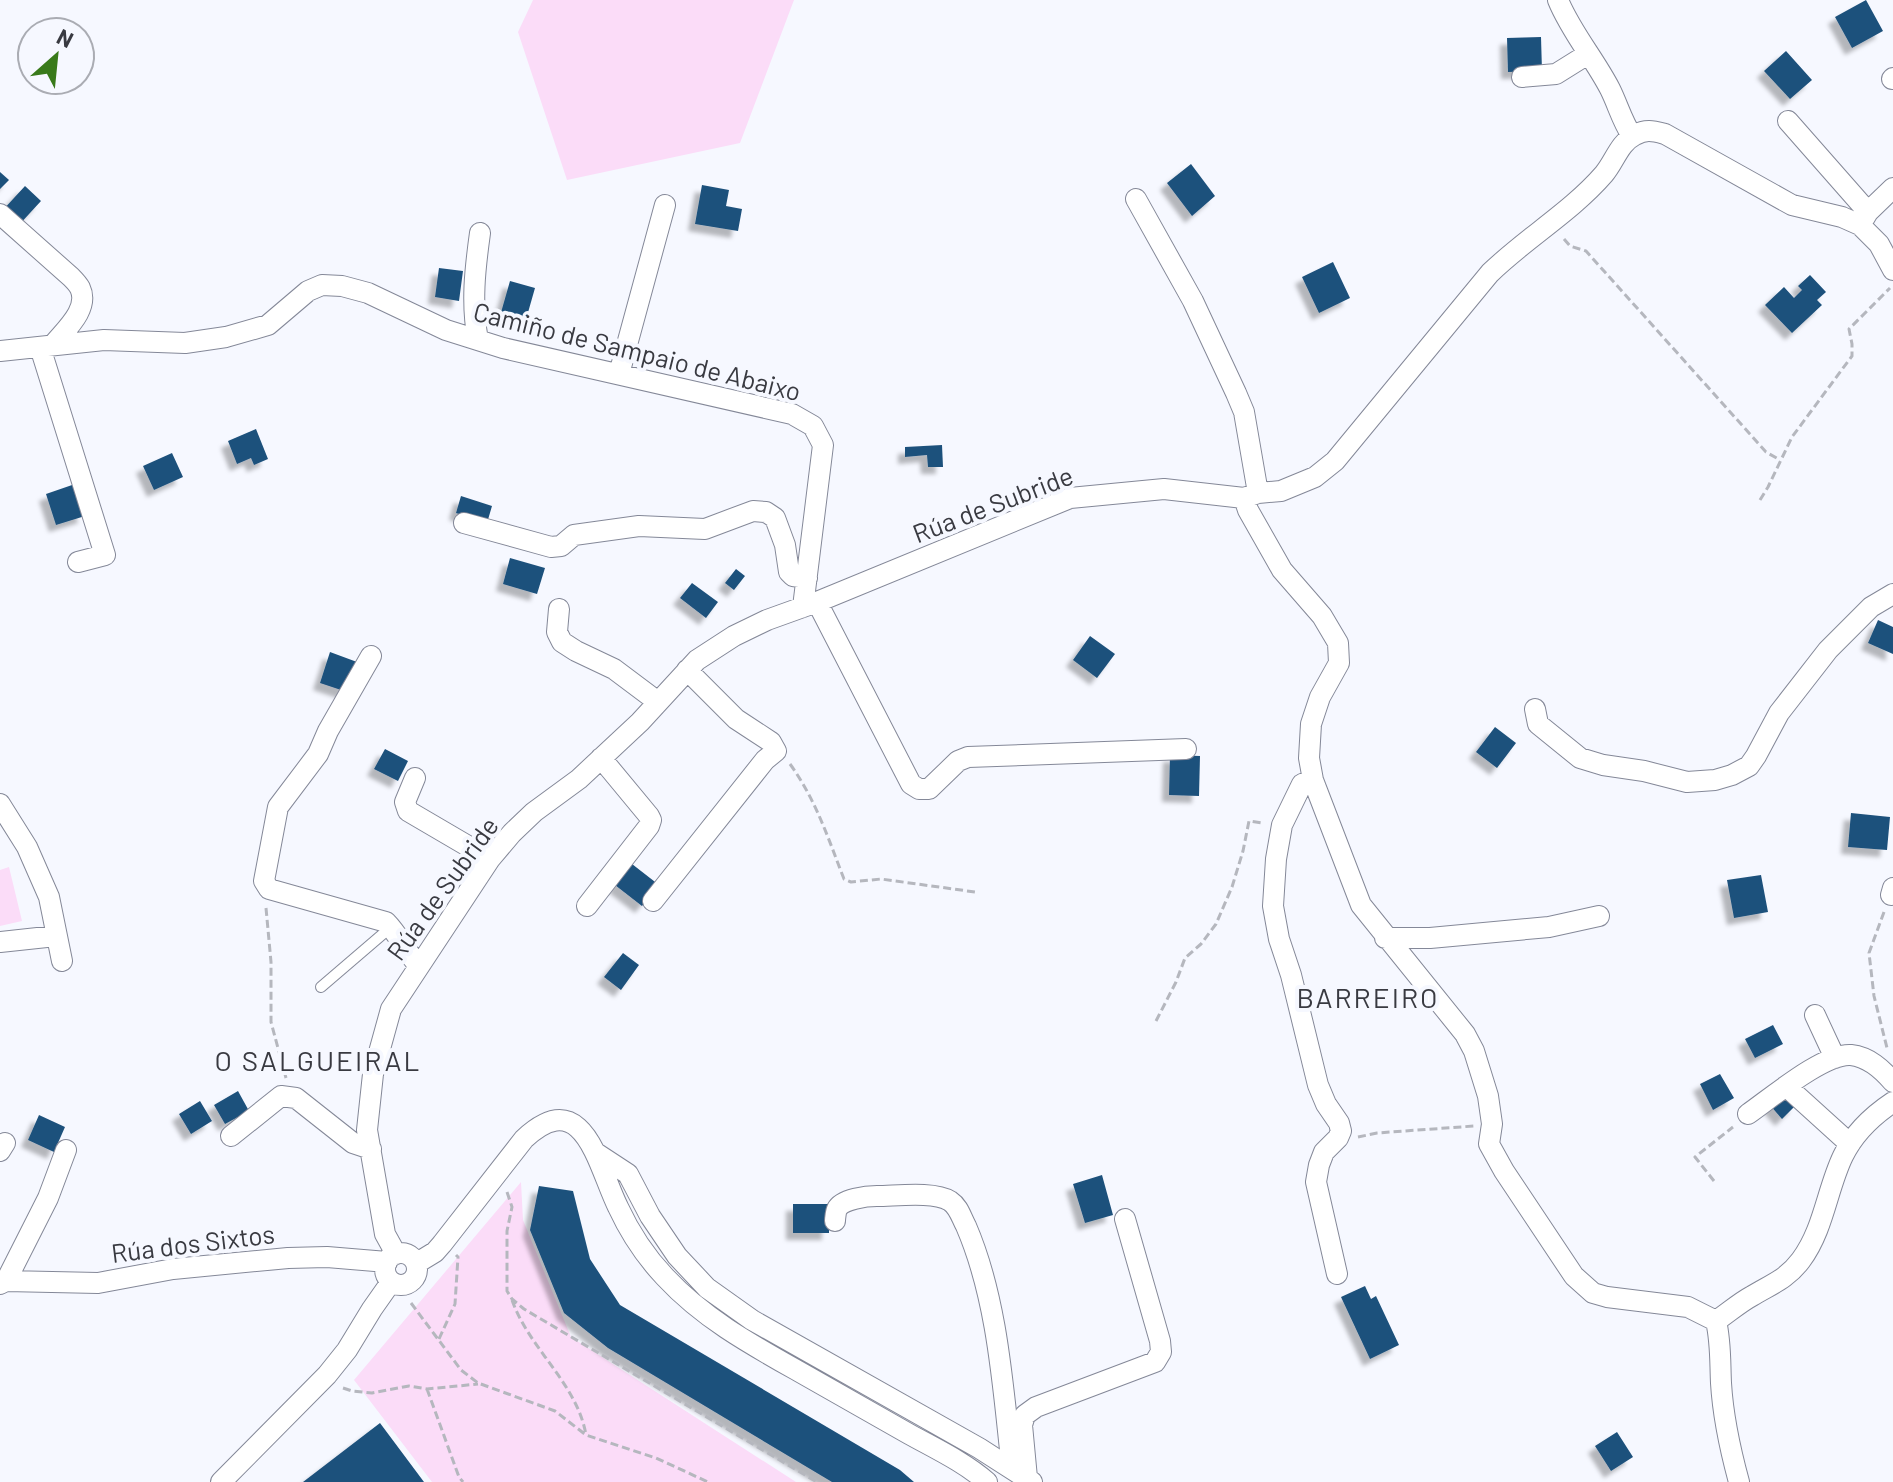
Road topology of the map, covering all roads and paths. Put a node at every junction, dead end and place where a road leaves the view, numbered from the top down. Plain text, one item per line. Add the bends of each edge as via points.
1 (1558, 0) edge
2 (1588, 54) junction
3 (1522, 77) dead end
4 (1788, 121) dead end
5 (1632, 136) junction
6 (1893, 188) edge
7 (1136, 199) dead end
8 (665, 205) dead end
9 (0, 214) edge
10 (1864, 218) junction
11 (1554, 219) junction
12 (480, 233) dead end
13 (1893, 270) edge
14 (1893, 286) edge
15 (478, 340) junction
16 (46, 346) junction
17 (0, 351) edge
18 (619, 374) junction
19 (1780, 460) junction
20 (1251, 496) junction
21 (1760, 500) dead end
22 (464, 523) dead end
23 (78, 562) dead end
24 (807, 578) junction
25 (1893, 594) edge
26 (810, 604) junction
27 (559, 609) dead end
28 (371, 656) dead end
29 (687, 670) junction
30 (658, 702) junction
31 (1535, 709) dead end
32 (1186, 749) dead end
33 (776, 751) junction
34 (601, 758) junction
35 (415, 778) dead end
36 (1313, 780) junction
37 (0, 804) edge
38 (1282, 825) junction
39 (490, 859) junction
40 (266, 884) junction
41 (975, 892) dead end
42 (1892, 892) edge
43 (653, 901) dead end
44 (587, 906) dead end
45 (1599, 916) dead end
46 (391, 927) junction
47 (56, 936) junction
48 (1385, 938) junction
49 (0, 942) edge
50 (62, 961) dead end
51 (419, 966) junction
52 (321, 987) dead end
53 (1815, 1015) dead end
54 (1156, 1021) dead end
55 (1835, 1058) junction
56 (1892, 1081) edge
57 (1786, 1086) junction
58 (288, 1095) junction
59 (1893, 1102) edge
60 (1748, 1114) joint
61 (1492, 1124) junction
62 (231, 1136) dead end
63 (1338, 1138) junction
64 (1850, 1144) junction
65 (371, 1149) junction
66 (66, 1150) dead end
67 (596, 1153) junction
68 (1714, 1181) dead end
69 (506, 1189) dead end
70 (1125, 1219) dead end
71 (835, 1221) dead end
72 (453, 1253) dead end
73 (417, 1263) junction
74 (391, 1266) junction
75 (1337, 1274) dead end
76 (3, 1283) edge
77 (512, 1299) junction
78 (411, 1303) dead end
79 (1716, 1321) junction
80 (439, 1339) junction
81 (478, 1383) junction
82 (340, 1386) dead end
83 (427, 1389) junction
84 (586, 1435) junction
85 (1024, 1476) edge
86 (221, 1482) edge
87 (463, 1482) edge
88 (708, 1482) edge
89 (817, 1482) edge
90 (987, 1482) edge
91 (1739, 1482) edge

1 - 2 street
2 - 3 street via 1556,74
2 - 5 street
4 - 10 street
5 - 10 street via 1647,130 1665,134 1792,205
5 - 11 street, Rúa de Subride via 1605,172
6 - 10 street
7 - 20 street via 1193,301 1244,412
8 - 18 street
9 - 16 street via 80,288 83,302 76,317
10 - 13 street
11 - 19 path via 1563,239 1586,251 1766,452
11 - 20 street, Rúa de Subride via 1490,273 1335,461 1304,482
12 - 15 street via 474,272
14 - 19 path via 1849,329 1852,356
15 - 16 street, Camiño de Sampaio de Abaixo via 368,293 322,285 268,325 226,337
15 - 18 street, Camiño de Sampaio de Abaixo
16 - 17 street, Camiño de Sampaio de Abaixo
16 - 23 street via 105,555
18 - 24 street, Camiño de Sampaio de Abaixo via 792,414 813,426 823,445
19 - 21 path
20 - 26 street, Rúa de Subride via 1164,489 1070,498
20 - 36 street via 1248,510 1282,570 1338,643 1339,663 1311,724
22 - 24 street via 551,547 574,535 639,526 705,529 753,511 766,512 775,518 789,572
24 - 26 street, Camiño de Sampaio de Abaixo
25 - 31 street via 1871,607 1828,650 1779,713 1749,766 1732,775 1687,782 1580,758 1538,724
26 - 29 street, Rúa de Subride via 734,636
26 - 32 street via 911,784 919,789 929,789 968,757
27 - 30 street via 557,632 562,642 614,669
28 - 40 street via 318,754 278,807
29 - 30 street, Rúa de Subride
29 - 33 street
30 - 34 street, Rúa de Subride
33 - 41 path via 805,784 844,879
33 - 43 street
34 - 39 street, Rúa de Subride via 534,812
34 - 44 street via 651,820
35 - 39 street via 405,802 408,811
36 - 38 street via 1302,784
36 - 48 street via 1361,905
37 - 47 street via 49,897
38 - 54 path via 1249,821 1236,875 1216,924 1185,958
38 - 63 street via 1273,906 1318,1085 1339,1123
39 - 51 street, Rúa de Subride
40 - 46 street
40 - 58 path via 271,1022 291,1088
42 - 56 path via 1869,953
45 - 48 street via 1549,927
46 - 51 street
46 - 52 lane
47 - 49 street
47 - 50 street
48 - 61 street via 1465,1034 1488,1096
51 - 65 street, Rúa de Subride via 391,1009 380,1046 367,1130
53 - 55 street
55 - 56 street via 1867,1060
55 - 57 street
57 - 60 street
57 - 64 street
58 - 62 street
58 - 65 street via 353,1143
59 - 64 street
60 - 68 path via 1695,1157
61 - 63 path
61 - 79 street via 1489,1144 1504,1171 1574,1276 1593,1293 1688,1307
63 - 75 street via 1324,1152 1316,1182
64 - 79 street via 1804,1257 1790,1274
65 - 74 street, Rúa de Subride
66 - 76 street, Rúa dos Sixtos via 48,1198
67 - 73 street via 584,1131 567,1121 550,1120 535,1128 442,1244
67 - 85 street via 628,1174 677,1256 707,1288 752,1320
67 - 90 street via 641,1248 688,1301 744,1341
69 - 77 path via 512,1207 507,1231 507,1291
70 - 85 street via 1161,1352 1155,1362 1025,1415
71 - 85 street via 842,1204 866,1196 932,1196 957,1208 986,1291
72 - 80 path via 458,1257 455,1304
73 - 74 street via 404,1253
73 - 74 street via 418,1271 408,1284 399,1285
74 - 76 street, Rúa dos Sixtos via 327,1257 288,1258 173,1269 98,1283
74 - 86 street via 347,1350
77 - 84 path via 519,1319 576,1403
77 - 89 path
78 - 80 path
79 - 91 street via 1727,1439
80 - 81 path via 461,1370
81 - 83 path
81 - 84 path via 555,1411
82 - 83 path via 372,1393 409,1386
83 - 87 path
84 - 88 path

